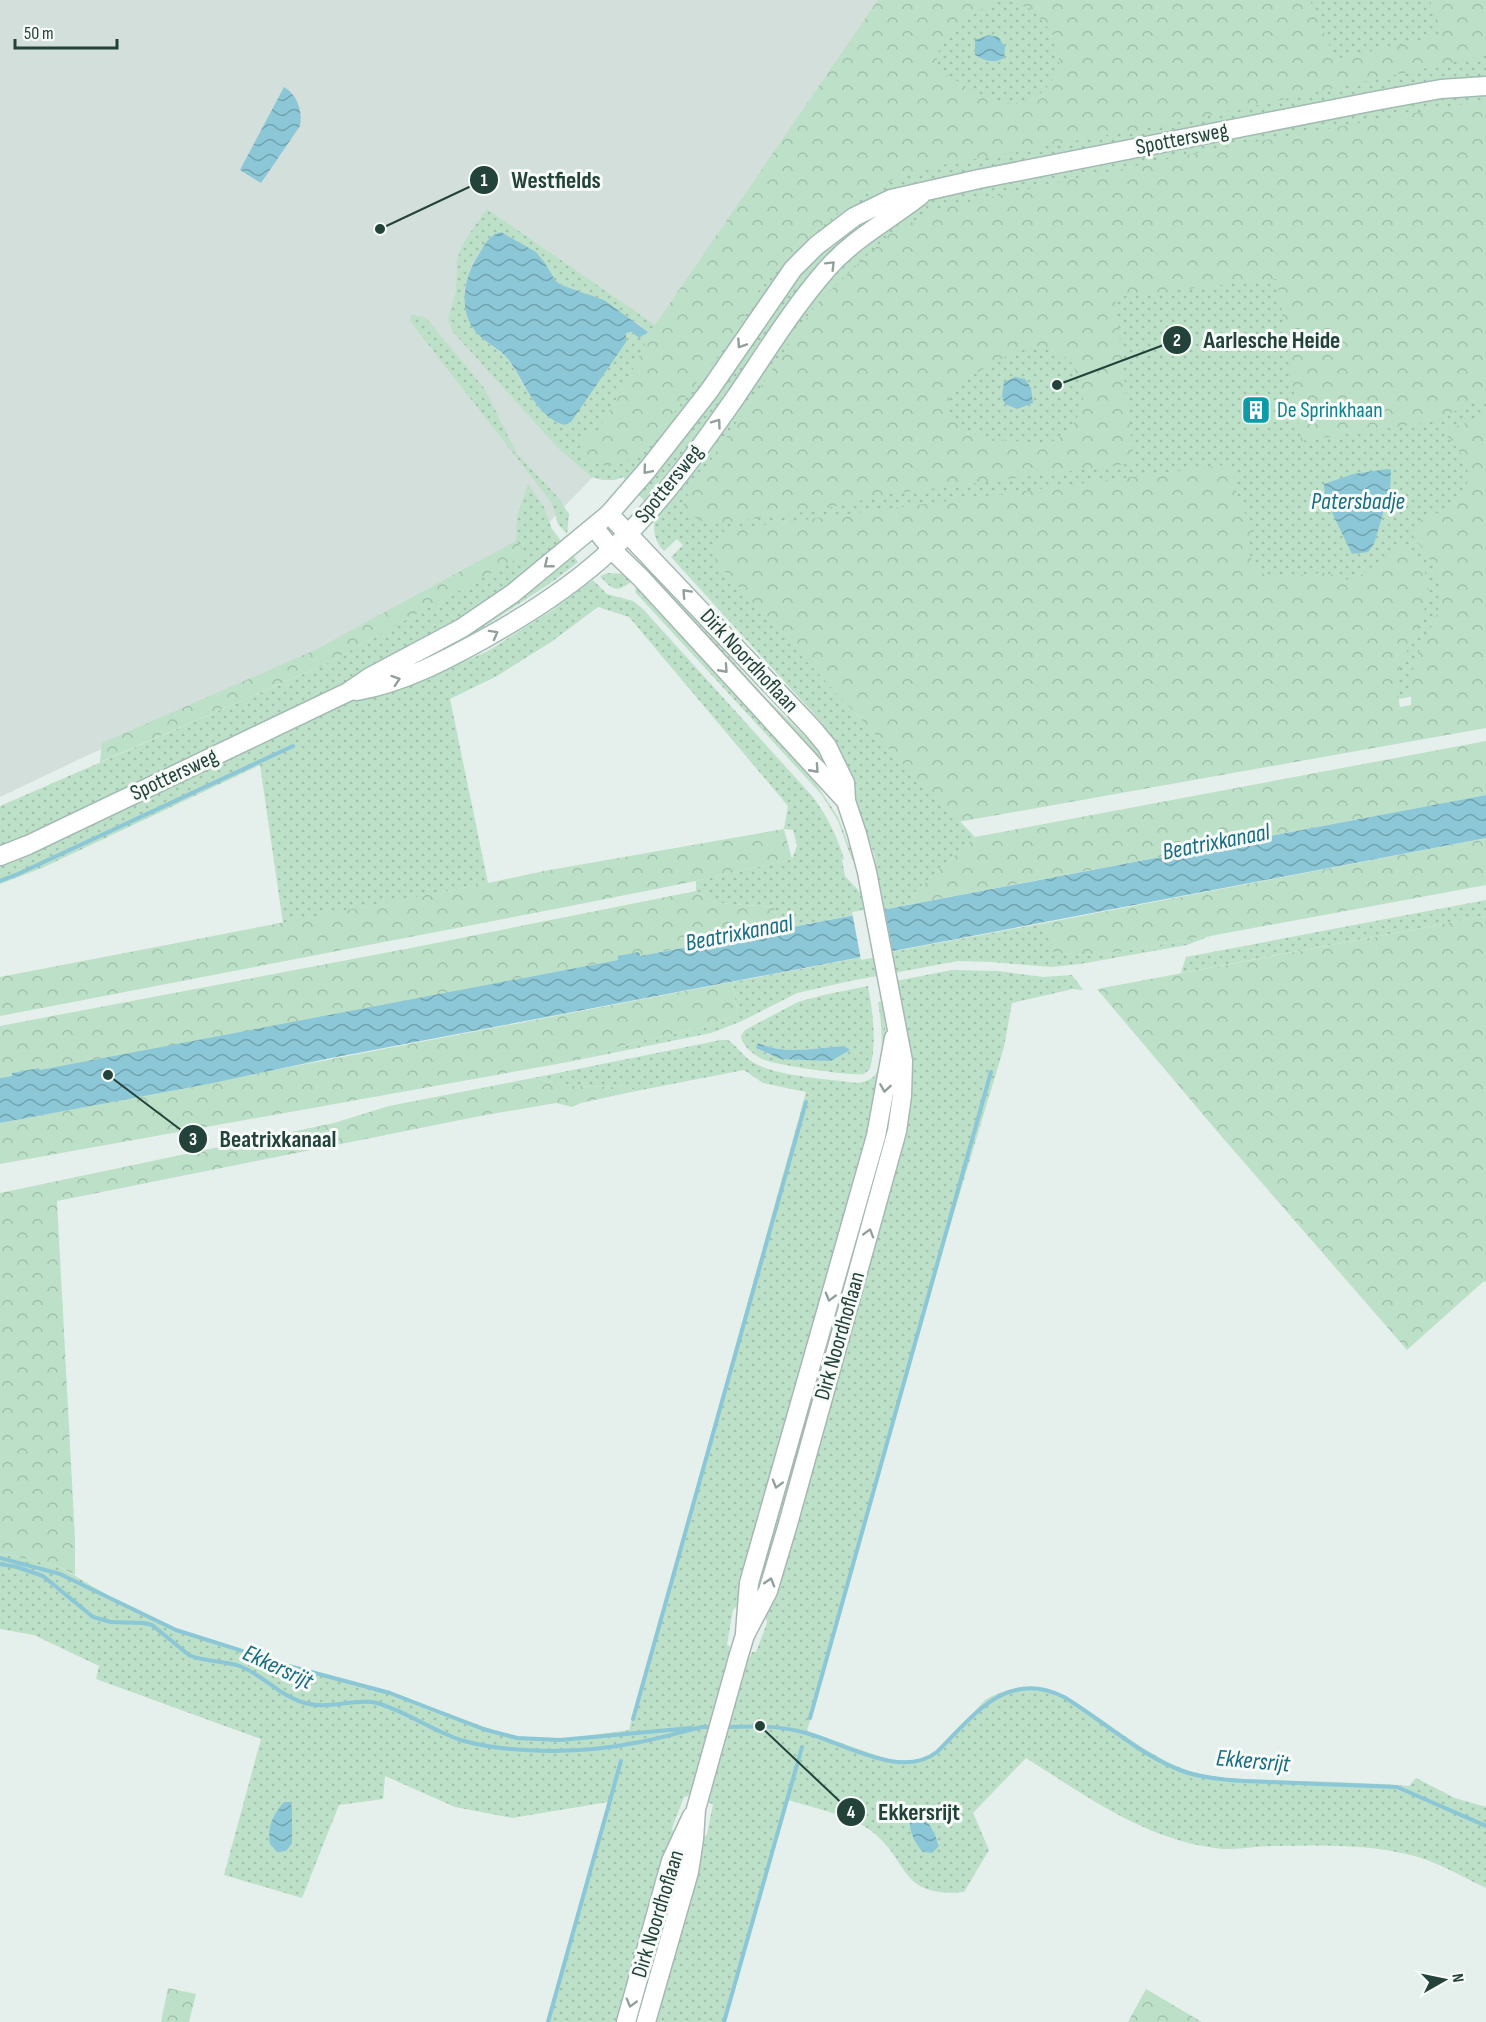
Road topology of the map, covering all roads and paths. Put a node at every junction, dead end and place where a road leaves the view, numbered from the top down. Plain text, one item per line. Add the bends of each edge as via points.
1 (1486, 73) edge
2 (1486, 86) edge
3 (1441, 89) junction
4 (924, 193) junction
5 (609, 514) junction
6 (594, 527) junction
7 (628, 534) junction
8 (612, 550) junction
9 (348, 692) junction
10 (846, 801) junction
11 (0, 856) edge
12 (696, 1809) junction
13 (626, 2022) edge
14 (646, 2022) edge

1 - 3 main road, Spottersweg
2 - 3 main road, Spottersweg
3 - 4 main road, Spottersweg
4 -> 5 main road, Spottersweg via 891,199 854,217 808,254 709,391
7 -> 4 main road, Spottersweg via 672,484 797,306 829,267 860,239
5 - 6 main road, Spottersweg
5 - 7 main road, Dirk Noordhoflaan
6 - 8 main road, Dirk Noordhoflaan
6 -> 9 main road, Spottersweg via 512,594 462,628 370,676
7 - 8 main road, Spottersweg
10 -> 7 main road, Dirk Noordhoflaan via 840,769 812,728
9 -> 8 main road, Spottersweg via 374,688 443,662 521,619
8 -> 10 main road, Dirk Noordhoflaan
9 - 11 main road, Spottersweg
10 - 12 main road, Dirk Noordhoflaan via 867,872 896,1030 876,1136 749,1583 745,1635
12 -> 13 main road, Dirk Noordhoflaan via 671,1861
12 - 14 main road, Dirk Noordhoflaan via 689,1872

